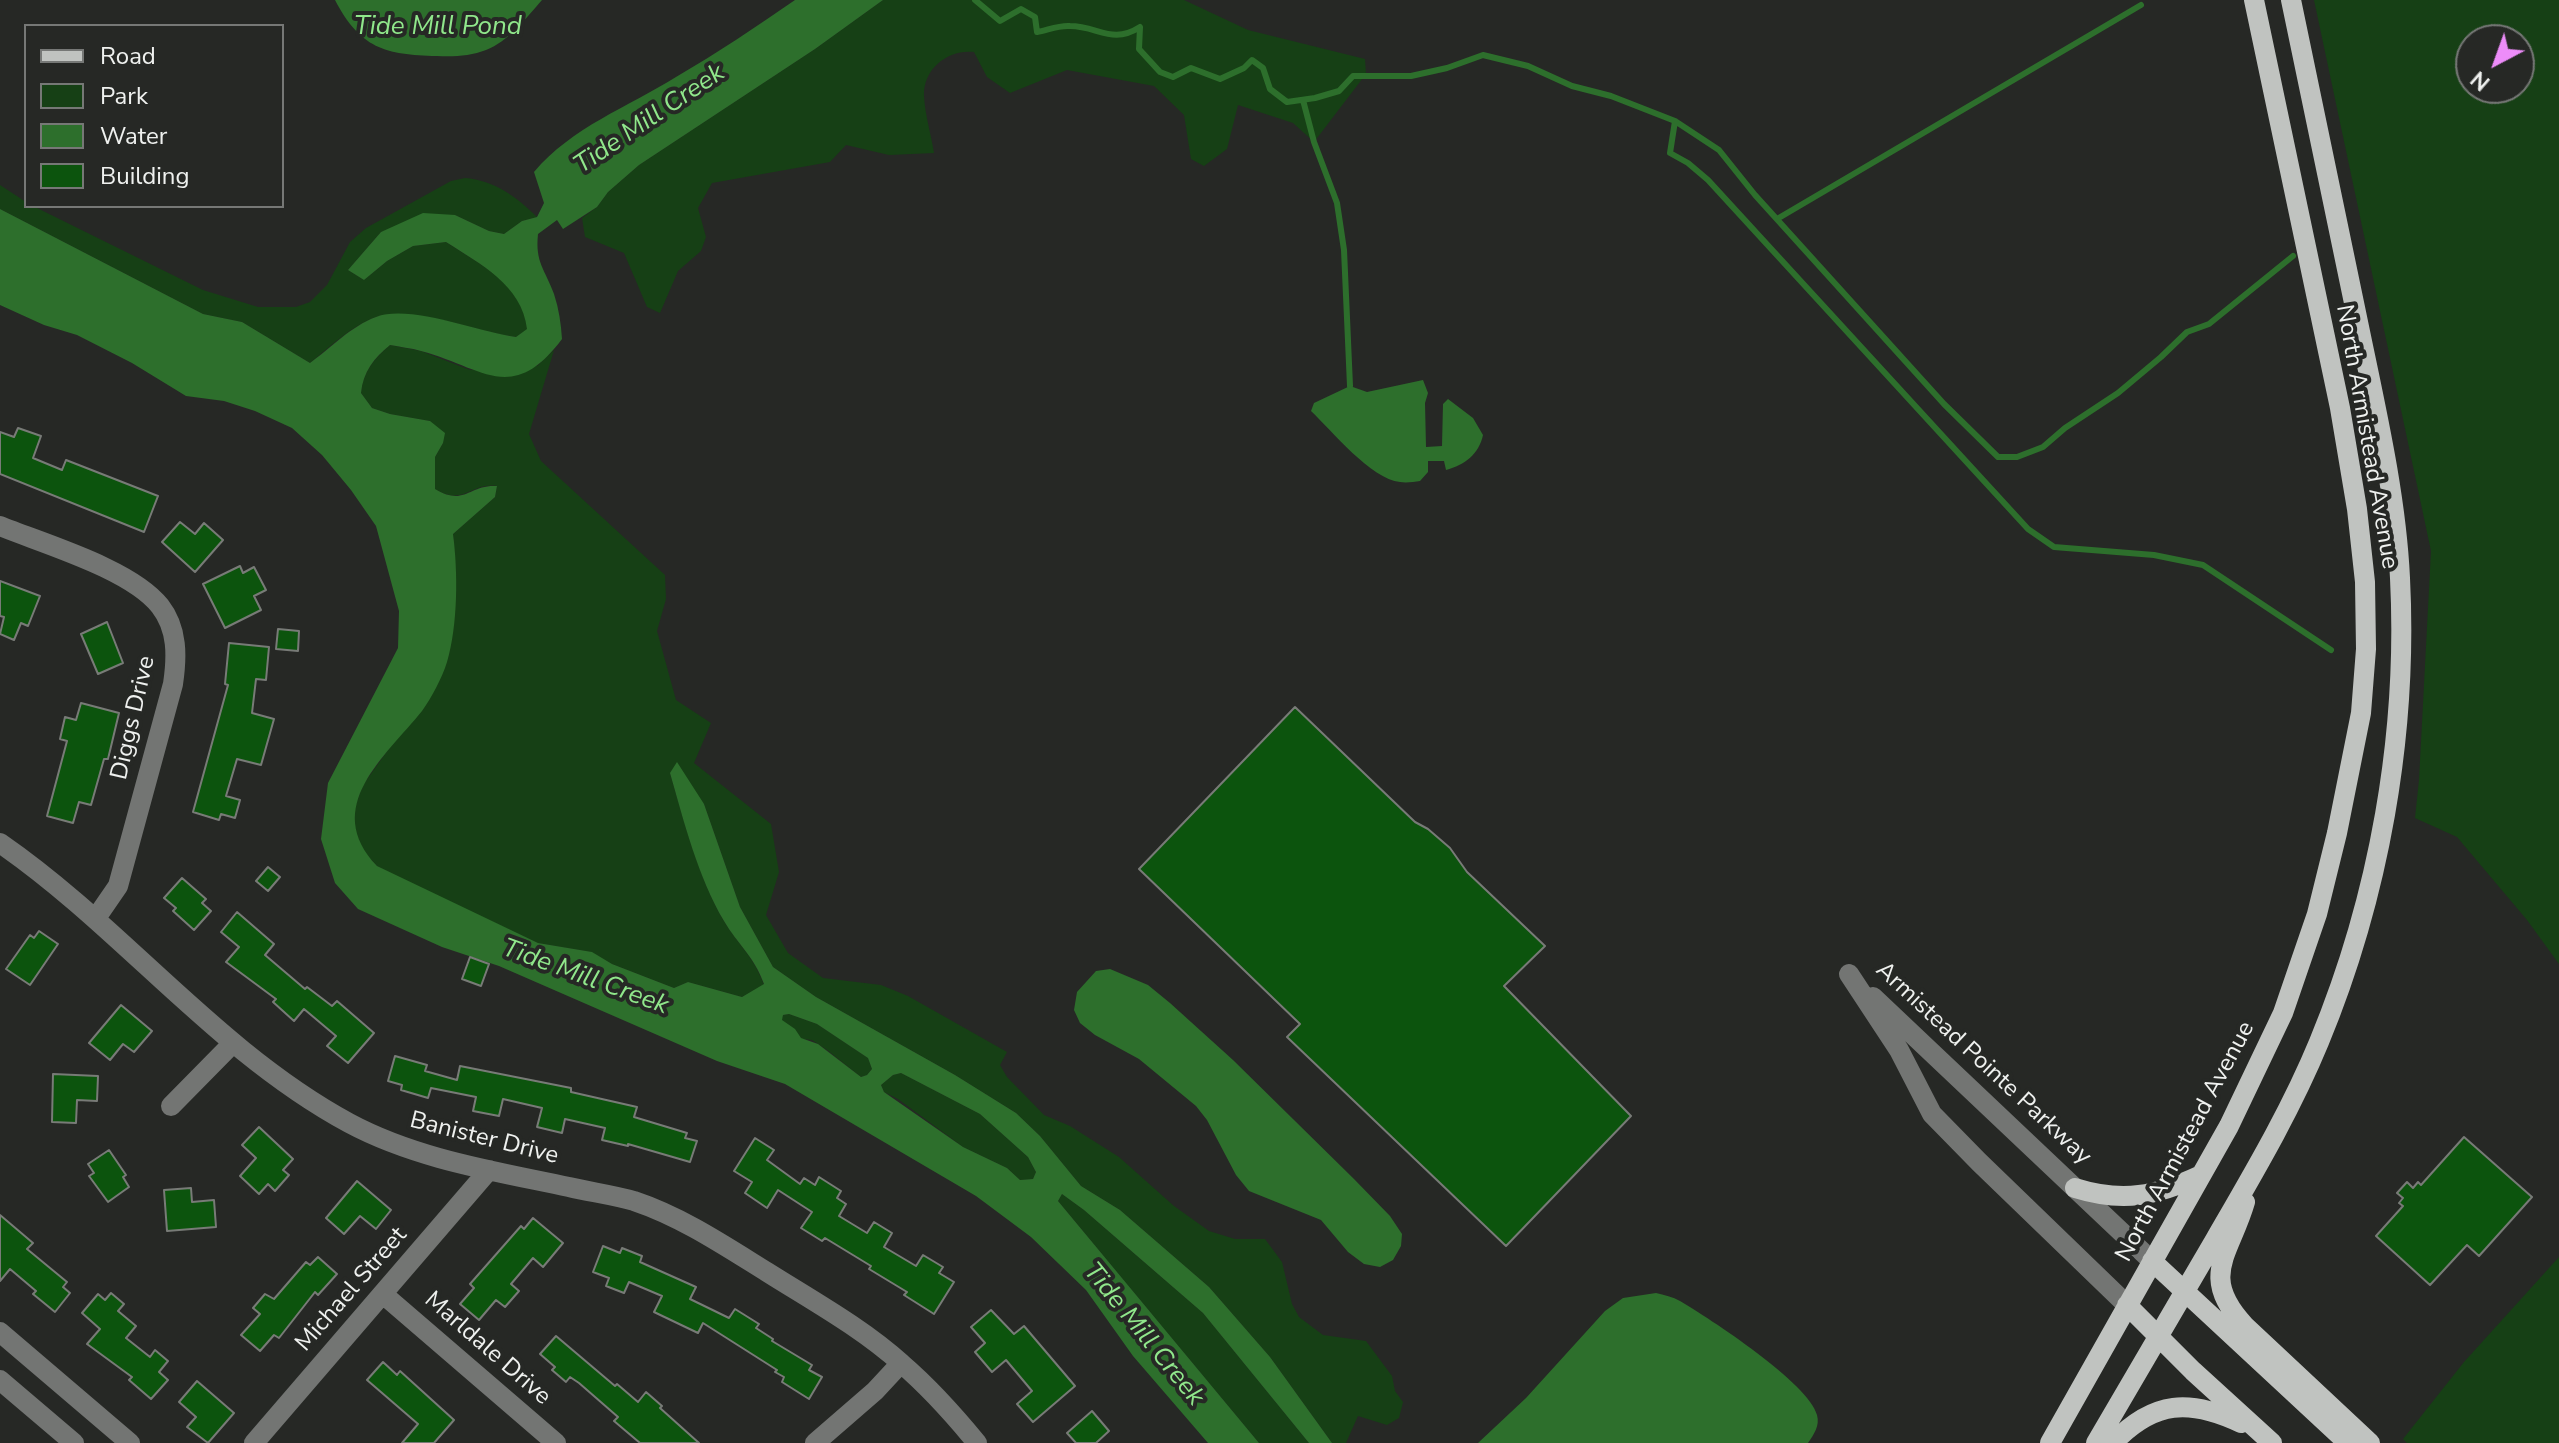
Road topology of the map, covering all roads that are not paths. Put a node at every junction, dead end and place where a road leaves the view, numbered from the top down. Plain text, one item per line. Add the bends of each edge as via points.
1 (2254, 0) edge
2 (2291, 0) edge
3 (0, 526) edge
4 (0, 843) edge
5 (96, 918) junction
6 (233, 1043) junction
7 (171, 1106) dead end
8 (489, 1170) junction
9 (2254, 1171) junction
10 (2201, 1175) junction
11 (2075, 1188) junction
12 (2152, 1261) junction
13 (2185, 1291) junction
14 (384, 1295) junction
15 (2127, 1305) junction
16 (0, 1332) edge
17 (2158, 1337) junction
18 (901, 1363) junction
19 (0, 1380) edge
20 (2266, 1437) edge
21 (74, 1443) edge
22 (130, 1443) edge
23 (254, 1443) edge
24 (556, 1443) edge
25 (815, 1443) edge
26 (977, 1443) edge
27 (2050, 1443) edge
28 (2096, 1443) edge
29 (2113, 1443) edge
30 (2348, 1443) edge
31 (2370, 1443) edge

1 - 10 main road, North Armistead Avenue via 2340,408 2365,582 2366,649 2361,713 2317,914 2269,1046
2 - 9 main road, North Armistead Avenue via 2379,421 2400,575 2400,697 2380,842 2344,977 2304,1075
3 - 5 street, Diggs Drive via 119,575 161,607 173,633 173,684 118,886
4 - 5 street, Banister Drive
5 - 6 street, Banister Drive
6 - 7 street
6 - 8 street, Banister Drive via 350,1124 403,1148
8 - 14 street, Michael Street
8 - 18 street, Banister Drive via 633,1201 672,1217 785,1283
9 - 13 main road, North Armistead Avenue
9 - 31 main road via 2237,1231 2221,1261 2224,1294 2236,1317
10 - 11 main road via 2136,1196
10 - 12 main road, North Armistead Avenue
11 - 12 street, Armistead Pointe Parkway
11 - 15 street, Armistead Pointe Parkway via 1849,974 1899,1050 1932,1114
12 - 13 main road
12 - 15 main road, North Armistead Avenue
13 - 17 main road, North Armistead Avenue
13 - 30 main road
14 - 23 street, Michael Street
14 - 24 street, Marldale Drive
15 - 17 main road
15 - 27 main road, North Armistead Avenue
16 - 22 street
17 - 20 main road
17 - 28 main road, North Armistead Avenue
18 - 25 street
18 - 26 street, Banister Drive
19 - 21 street
20 - 29 main road via 2215,1411 2182,1406 2138,1420

